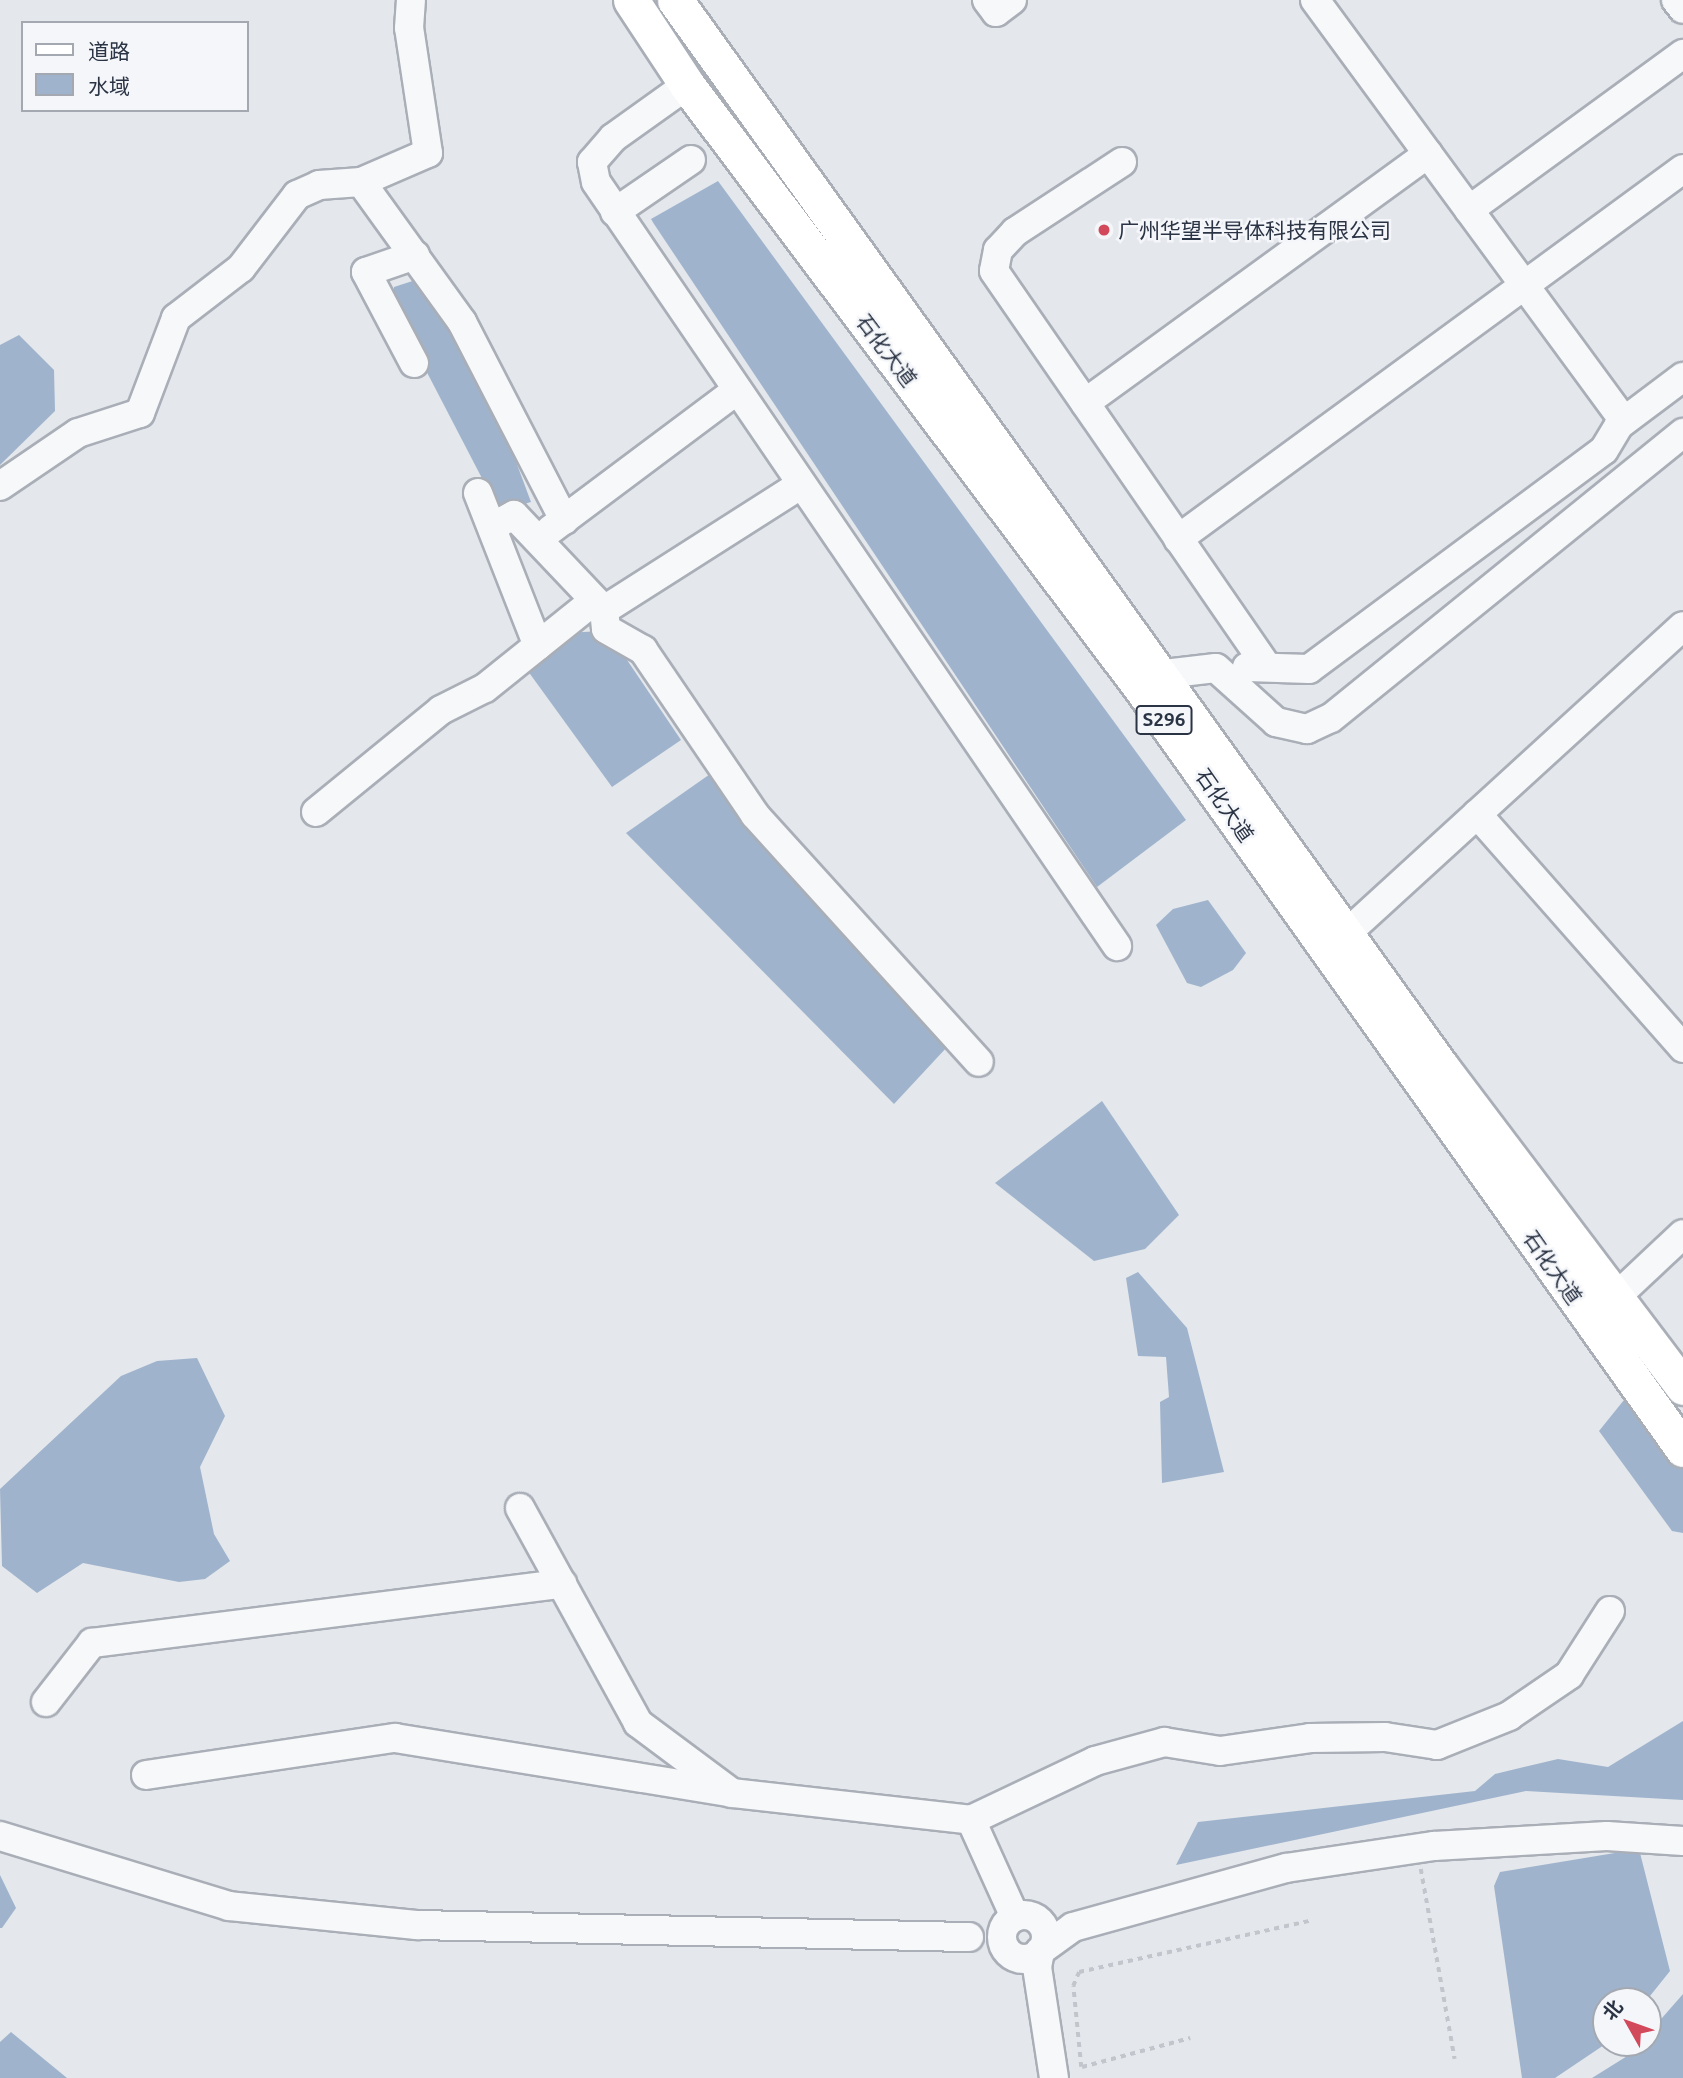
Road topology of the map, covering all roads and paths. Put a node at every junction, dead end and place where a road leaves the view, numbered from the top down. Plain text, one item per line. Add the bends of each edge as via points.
1 (411, 0) edge
2 (631, 0) edge
3 (675, 0) edge
4 (987, 0) edge
5 (1013, 0) edge
6 (1315, 0) edge
7 (1676, 0) edge
8 (1683, 9) edge
9 (1683, 54) edge
10 (687, 85) junction
11 (1428, 154) junction
12 (691, 160) dead end
13 (1122, 162) dead end
14 (1683, 169) edge
15 (361, 182) junction
16 (1469, 209) junction
17 (615, 212) junction
18 (415, 256) junction
19 (1524, 285) junction
20 (414, 363) dead end
21 (1683, 377) edge
22 (736, 391) junction
23 (1085, 403) junction
24 (1624, 421) junction
25 (1683, 433) edge
26 (0, 485) edge
27 (799, 486) junction
28 (478, 493) dead end
29 (564, 520) junction
30 (492, 527) junction
31 (1178, 538) junction
32 (536, 540) junction
33 (598, 607) junction
34 (1683, 626) edge
35 (538, 646) junction
36 (1266, 667) junction
37 (1222, 672) junction
38 (1153, 681) junction
39 (316, 812) dead end
40 (1477, 814) junction
41 (1347, 933) junction
42 (1117, 946) dead end
43 (1683, 1048) edge
44 (979, 1062) dead end
45 (1683, 1234) edge
46 (1603, 1309) junction
47 (1683, 1387) edge
48 (1683, 1449) edge
49 (520, 1508) dead end
50 (562, 1584) junction
51 (1610, 1611) dead end
52 (46, 1702) dead end
53 (146, 1775) dead end
54 (732, 1793) junction
55 (971, 1820) junction
56 (0, 1836) edge
57 (1683, 1841) edge
58 (1434, 1846) junction
59 (1019, 1919) junction
60 (1309, 1921) dead end
61 (1073, 1927) junction
62 (969, 1937) junction
63 (1020, 1953) junction
64 (1190, 2038) dead end
65 (1455, 2059) dead end
66 (1081, 2067) junction
67 (1053, 2076) edge

1 - 15 street via 409,28 428,153
2 - 10 main road, 石化大道 / S296
3 - 38 main road, 石化大道 / S296
4 - 5 street via 996,12
6 - 11 street
7 - 8 street
9 - 16 street
10 - 17 street via 612,138 593,162 596,182
10 - 38 main road, 石化大道 / S296
11 - 16 street
11 - 23 street
12 - 17 street
13 - 23 street via 998,250 994,271
14 - 19 street
15 - 18 street
15 - 26 street via 319,185 297,195 241,268 176,318 140,413 78,433
16 - 19 street
17 - 22 street
18 - 20 street via 366,272
18 - 29 street via 496,383
19 - 24 street
19 - 31 street
21 - 24 street
22 - 27 street
22 - 29 street
23 - 31 street
24 - 36 street via 1604,450 1308,669
25 - 37 street via 1331,718 1295,731
27 - 33 street
27 - 42 street
28 - 30 street
29 - 32 street
30 - 32 street via 514,515
30 - 35 street
31 - 36 street
32 - 33 street
33 - 35 street
33 - 44 street via 606,629 643,650 755,815
34 - 40 street
35 - 39 street via 485,688 441,710
36 - 37 street
37 - 38 street
38 - 41 main road, 石化大道 / S296
38 - 46 main road, 石化大道 / S296
40 - 41 street
40 - 43 street
41 - 46 main road, 石化大道 / S296
45 - 46 street
46 - 47 main road, 石化大道 / S296
46 - 48 main road, 石化大道 / S296
49 - 50 street
50 - 52 street via 92,1643
50 - 54 street via 638,1723
51 - 55 street via 1569,1675 1509,1716 1437,1745 1323,1738 1220,1751 1164,1742 1095,1761
53 - 54 street via 395,1738
54 - 55 street
55 - 59 street
56 - 62 street via 229,1906 417,1925
57 - 58 street via 1607,1836
58 - 61 street via 1286,1868
58 - 65 path via 1420,1871
59 - 61 street
59 - 62 street
59 - 63 street via 1002,1933
59 - 63 street via 1045,1937
60 - 66 path via 1079,1972 1073,1986
61 - 63 street
62 - 63 street
63 - 67 street via 1038,1981
64 - 66 path
66 - 67 path

